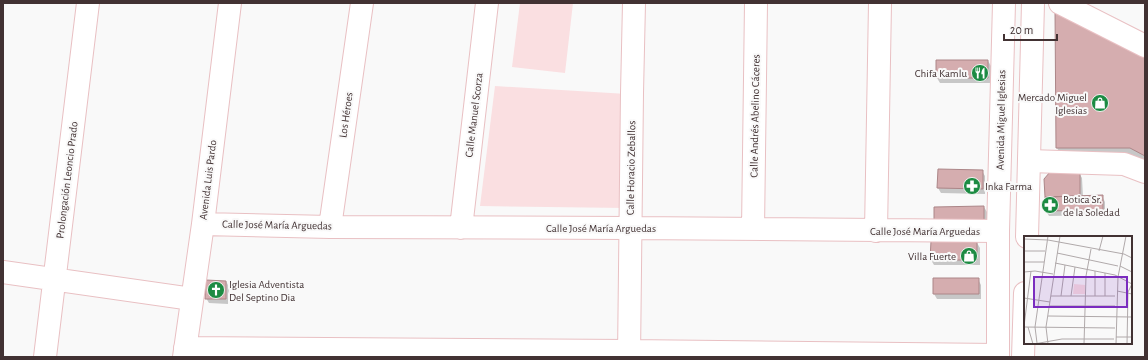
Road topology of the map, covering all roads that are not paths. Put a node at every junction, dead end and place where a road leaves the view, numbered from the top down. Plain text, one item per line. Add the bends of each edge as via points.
1 (88, 3) edge
2 (230, 3) edge
3 (362, 3) edge
4 (487, 3) edge
5 (634, 3) edge
6 (756, 3) edge
7 (880, 3) edge
8 (1004, 3) edge
9 (1033, 3) edge
10 (1060, 3) edge
11 (1145, 46) edge
12 (1029, 161) junction
13 (1145, 172) edge
14 (203, 224) junction
15 (330, 227) junction
16 (461, 228) junction
17 (631, 228) junction
18 (753, 229) junction
19 (876, 231) junction
20 (998, 232) junction
21 (1026, 236) edge
22 (3, 272) edge
23 (55, 280) junction
24 (192, 298) junction
25 (1024, 326) edge
26 (185, 353) edge
27 (629, 354) edge
28 (998, 356) edge
29 (45, 357) edge
30 (1023, 357) edge

1 - 23 street, Prolongación Leoncio Prado
2 - 14 street, Avenida Luis Pardo
3 - 15 street, Los Héroes
4 - 16 street, Calle Manuel Scorza
5 - 17 street, Calle Horacio Zeballos
6 - 18 street, Calle Andrés Abelino Cáceres
7 - 19 street
8 - 20 street, Avenida Miguel Iglesias
9 - 12 street
10 - 11 street
12 - 13 street via 1124,164
12 - 21 street
14 - 15 street, Calle José María Arguedas
14 - 24 street, Avenida Luis Pardo
15 - 16 street, Calle José María Arguedas
16 - 17 street, Calle José María Arguedas
17 - 18 street, Calle José María Arguedas
17 - 27 street, Calle Horacio Zeballos
18 - 19 street, Calle José María Arguedas
19 - 20 street, Calle José María Arguedas
20 - 28 street, Avenida Miguel Iglesias
22 - 23 street
23 - 24 street
23 - 29 street, Prolongación Leoncio Prado
24 - 26 street, Avenida Luis Pardo
25 - 30 street
26 - 27 street
27 - 28 street

